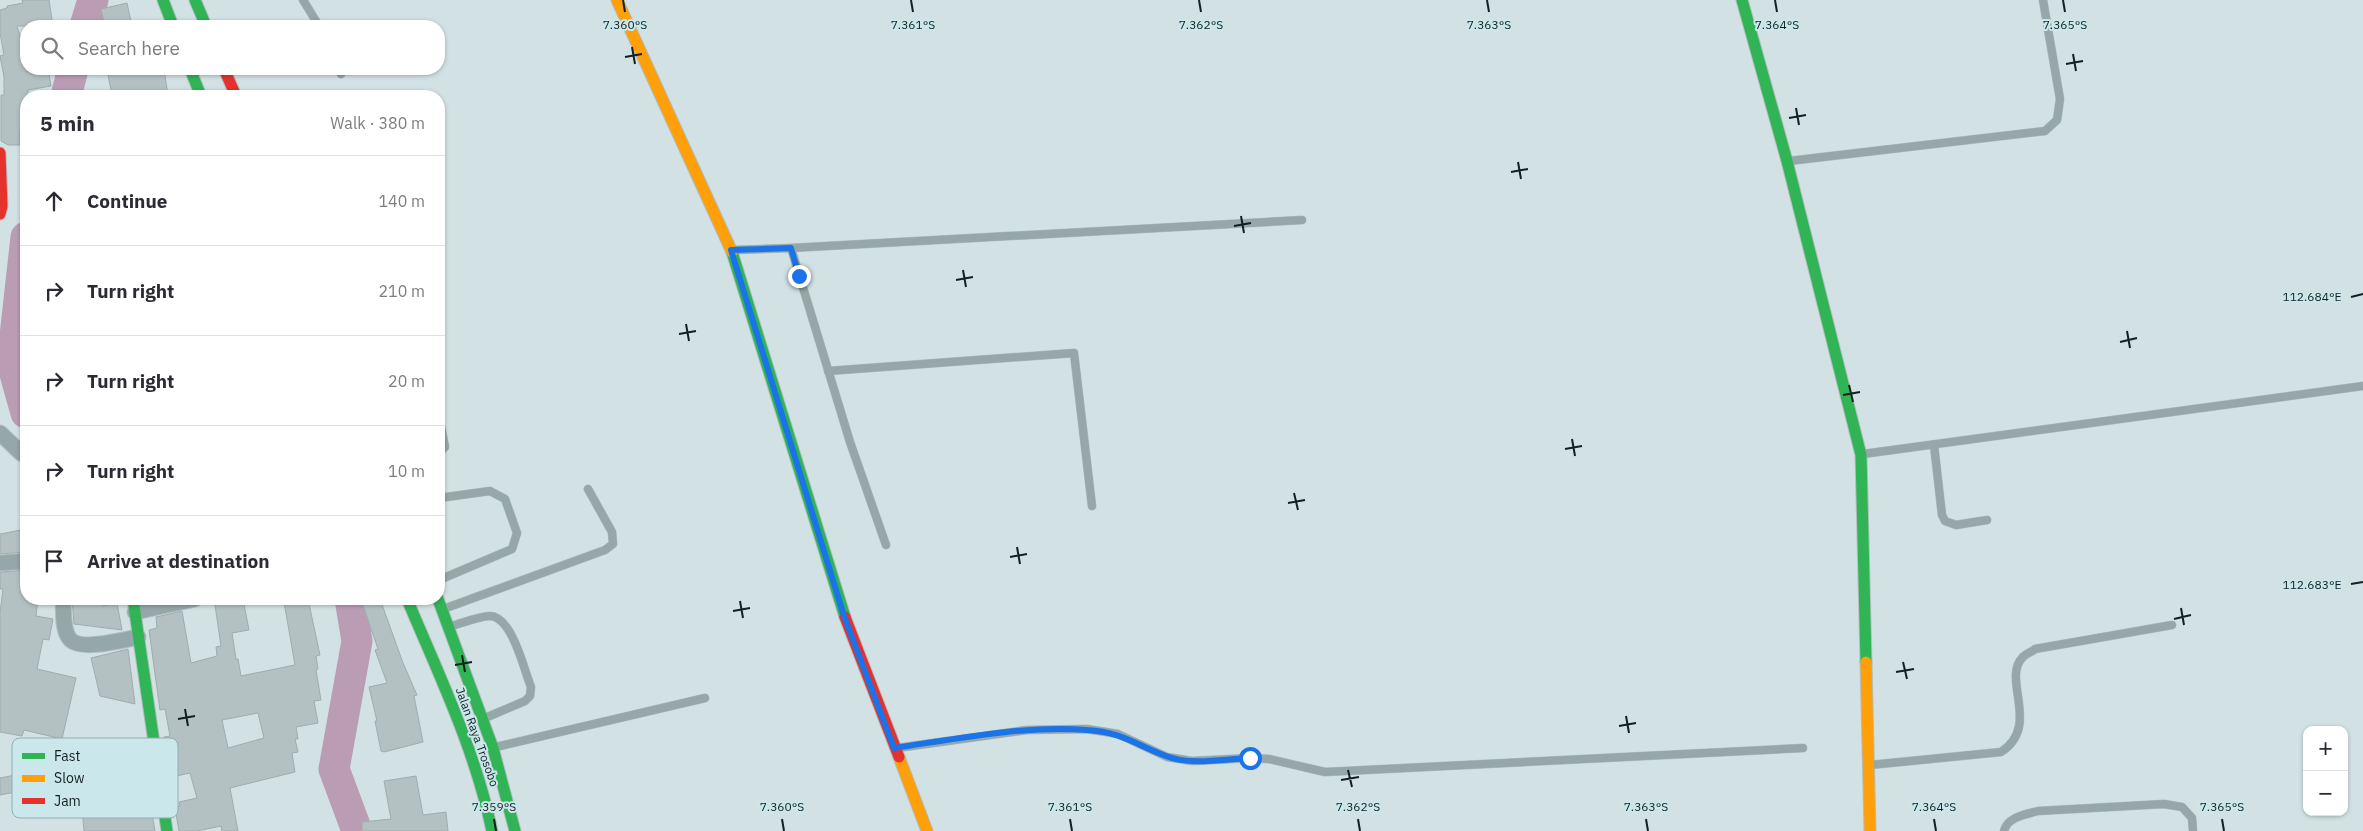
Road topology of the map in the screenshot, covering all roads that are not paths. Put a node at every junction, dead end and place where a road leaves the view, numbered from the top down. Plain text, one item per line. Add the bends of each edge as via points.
1 (163, 0) edge
2 (195, 0) edge
3 (303, 0) edge
4 (617, 0) edge
5 (1742, 0) edge
6 (2043, 0) edge
7 (171, 20) edge
8 (203, 20) edge
9 (315, 20) edge
10 (192, 75) edge
11 (227, 75) edge
12 (199, 90) edge
13 (233, 90) edge
14 (0, 153) edge
15 (1787, 161) junction
16 (1, 208) edge
17 (1302, 220) dead end
18 (791, 248) junction
19 (731, 250) junction
20 (828, 371) junction
21 (2363, 386) edge
22 (0, 433) edge
23 (1934, 445) junction
24 (20, 452) edge
25 (1861, 455) junction
26 (588, 489) dead end
27 (445, 497) edge
28 (1092, 506) dead end
29 (1987, 520) dead end
30 (886, 545) dead end
31 (20, 561) edge
32 (0, 563) edge
33 (445, 577) edge
34 (445, 602) edge
35 (64, 605) edge
36 (134, 605) edge
37 (409, 605) edge
38 (440, 605) edge
39 (2172, 625) dead end
40 (449, 626) junction
41 (138, 638) junction
42 (705, 698) dead end
43 (483, 719) junction
44 (153, 738) edge
45 (493, 748) junction
46 (894, 748) junction
47 (1803, 748) dead end
48 (1868, 766) junction
49 (165, 818) edge
50 (167, 831) edge
51 (492, 831) edge
52 (515, 831) edge
53 (927, 831) edge
54 (1870, 831) edge
55 (2004, 831) edge
56 (2193, 831) edge

1 - 7 main road
2 - 8 main road
3 - 9 lane
4 - 19 main road
5 - 15 main road
6 - 15 lane via 2060,99 2057,120 2045,131
10 - 12 main road
11 - 13 main road
14 - 16 main road
15 - 25 main road
17 - 18 lane
18 - 19 lane
18 - 20 lane
19 - 46 main road via 844,616
20 - 28 lane via 1074,353
20 - 30 lane
21 - 23 lane
22 - 24 street
23 - 25 lane
23 - 29 lane via 1945,521 1956,525
25 - 48 main road
26 - 34 lane via 612,532 613,544 605,550
27 - 33 lane via 490,490 505,499 517,533 512,549
31 - 32 street
35 - 41 street via 66,631 76,644
36 - 41 main road
37 - 51 main road, Jalan Raya Trosobo via 468,746
38 - 40 main road, Jalan Raya Trosobo
39 - 48 lane via 2036,649 2022,658 2017,668 2020,726 2013,745 2001,752
40 - 43 main road, Jalan Raya Trosobo
40 - 43 lane via 490,616 501,620 509,629 528,679 530,696 525,701
41 - 44 main road
42 - 45 lane
43 - 45 main road, Jalan Raya Trosobo
45 - 52 main road, Jalan Raya Trosobo
46 - 47 lane via 1027,730 1087,730 1118,734 1167,757 1192,761 1269,759 1325,772
46 - 53 main road
48 - 54 main road
49 - 50 main road
55 - 56 lane via 2020,815 2038,811 2164,804 2182,807 2192,818

